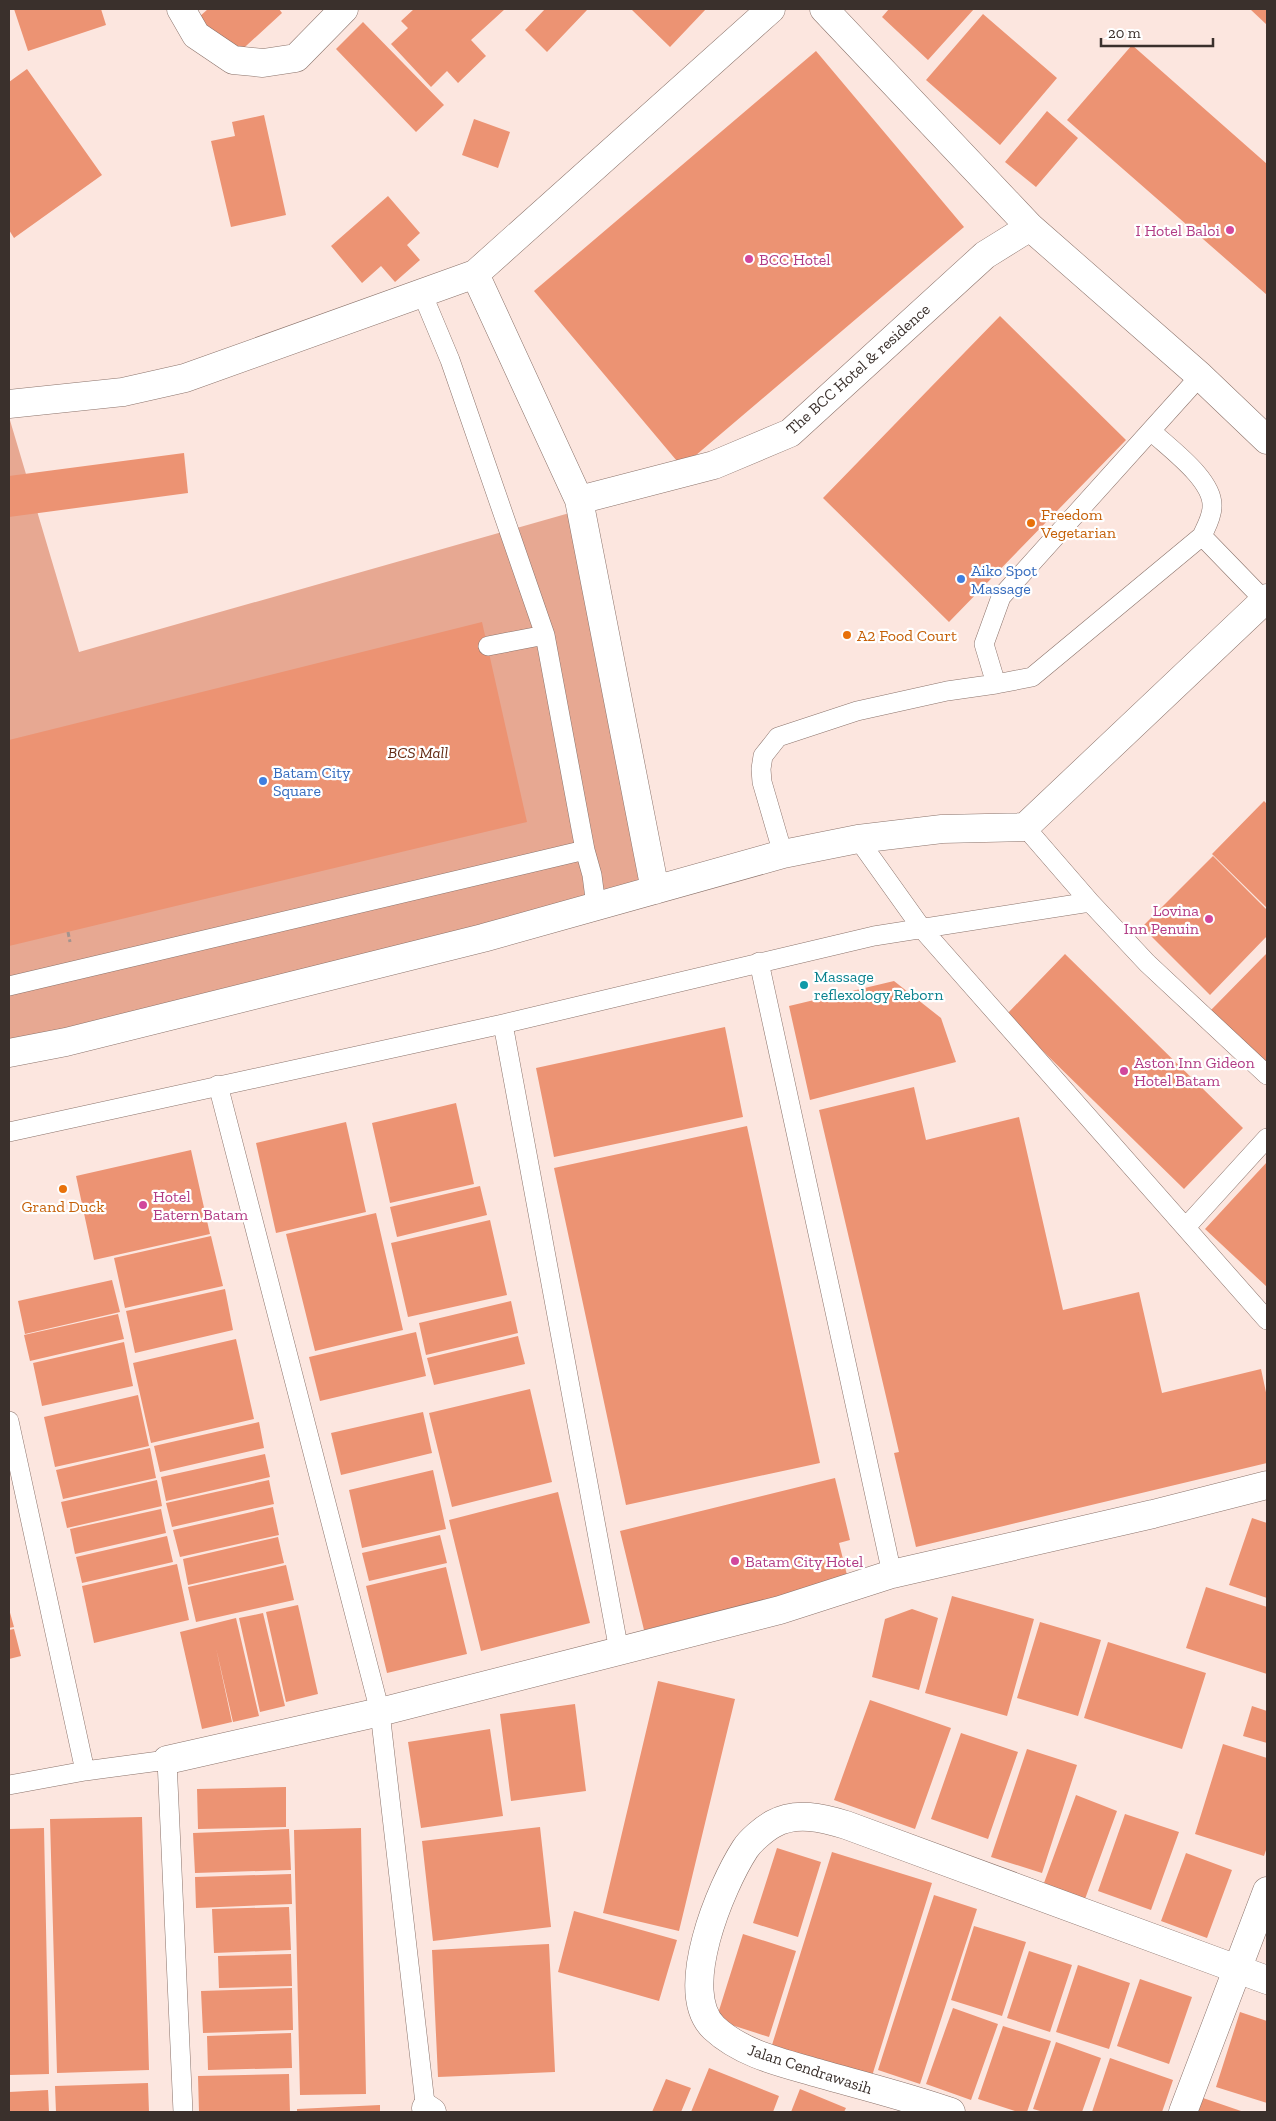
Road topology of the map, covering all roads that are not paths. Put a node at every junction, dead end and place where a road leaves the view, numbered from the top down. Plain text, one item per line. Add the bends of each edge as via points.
1 (181, 9) edge
2 (344, 9) edge
3 (771, 9) edge
4 (824, 9) edge
5 (1030, 227) junction
6 (475, 274) junction
7 (422, 293) junction
8 (1200, 376) junction
9 (9, 404) edge
10 (1151, 431) junction
11 (1267, 440) edge
12 (580, 500) junction
13 (1202, 536) junction
14 (1266, 599) edge
15 (545, 635) junction
16 (488, 646) dead end
17 (996, 684) junction
18 (1025, 828) junction
19 (858, 839) junction
20 (585, 850) junction
21 (783, 854) junction
22 (654, 890) junction
23 (1090, 902) junction
24 (596, 906) junction
25 (922, 930) junction
26 (759, 962) junction
27 (9, 986) edge
28 (503, 1024) junction
29 (9, 1053) edge
30 (1267, 1075) edge
31 (218, 1085) junction
32 (9, 1132) edge
33 (1267, 1138) edge
34 (1186, 1226) junction
35 (1267, 1320) edge
36 (9, 1421) edge
37 (1267, 1485) edge
38 (892, 1574) junction
39 (619, 1651) junction
40 (380, 1712) junction
41 (167, 1760) junction
42 (85, 1771) junction
43 (9, 1785) edge
44 (1267, 1891) edge
45 (1236, 1969) junction
46 (1267, 1980) edge
47 (428, 2111) edge
48 (183, 2112) edge
49 (951, 2112) edge
50 (1183, 2112) edge

1 - 2 street via 196,34 233,60 263,63 296,58
3 - 6 street
4 - 5 street
5 - 8 street
5 - 12 street, The BCC Hotel & residence via 985,255 790,433 714,465
6 - 7 street
6 - 12 street
7 - 9 street via 186,378 123,392
7 - 15 lane via 450,360
8 - 10 lane
8 - 11 street
10 - 13 lane via 1204,482 1211,496 1212,508
10 - 17 lane via 1001,597 984,644
12 - 22 street
13 - 14 lane
13 - 17 lane via 1032,677
14 - 18 street
15 - 16 lane
15 - 20 lane
17 - 21 lane via 857,711 778,737 763,756 761,775
18 - 19 street via 942,829
18 - 23 lane
19 - 21 street
19 - 25 lane
20 - 24 lane
20 - 27 lane
21 - 22 street
22 - 24 street
23 - 25 lane
23 - 30 lane via 1147,963
24 - 29 street via 483,938 66,1042
25 - 26 lane via 874,936
25 - 34 lane
26 - 28 lane
26 - 38 lane
28 - 31 lane
28 - 39 lane
31 - 32 lane
31 - 40 lane
33 - 34 lane
34 - 35 lane
36 - 42 lane
37 - 38 street
38 - 39 street via 780,1610
39 - 40 street
40 - 41 street
40 - 47 lane
41 - 42 lane
41 - 48 lane
42 - 43 lane
44 - 45 street
45 - 46 street
45 - 49 street, Jalan Cendrawasih via 846,1825 802,1816 774,1824 746,1847 712,1916 699,1990 702,2010 713,2027 730,2042 766,2058
45 - 50 street

